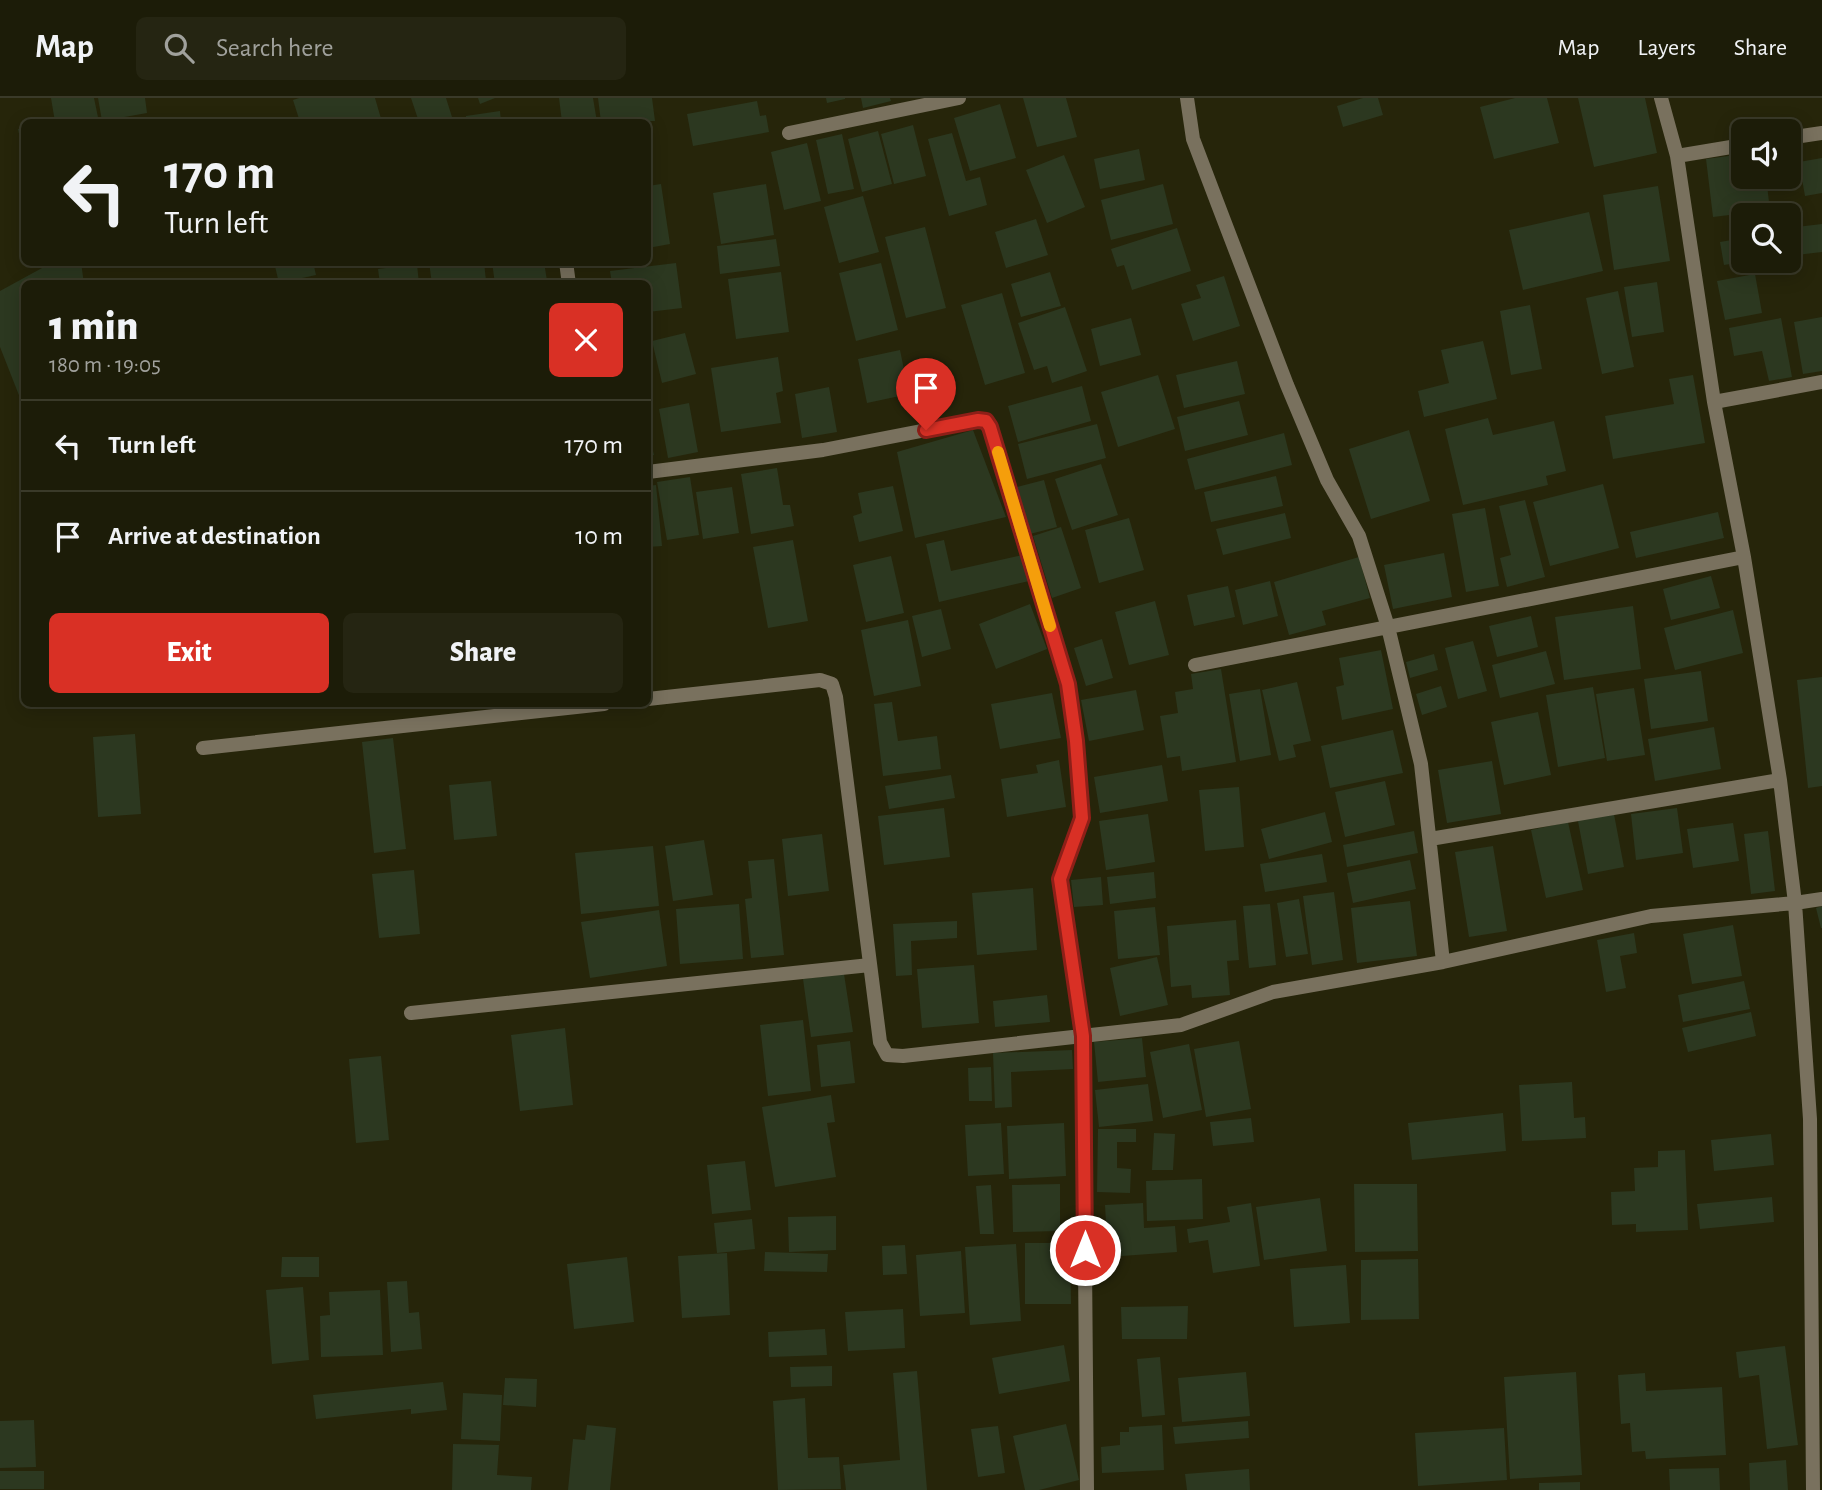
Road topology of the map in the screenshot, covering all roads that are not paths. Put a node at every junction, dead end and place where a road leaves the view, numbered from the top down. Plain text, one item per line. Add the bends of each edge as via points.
1 (959, 98) edge
2 (1187, 98) edge
3 (1661, 98) edge
4 (789, 133) dead end
5 (1822, 133) edge
6 (1801, 136) edge
7 (1731, 147) edge
8 (1677, 156) junction
9 (1822, 382) edge
10 (1714, 402) junction
11 (651, 472) edge
12 (1744, 556) junction
13 (1388, 627) junction
14 (1195, 665) dead end
15 (651, 699) edge
16 (577, 707) edge
17 (203, 748) dead end
18 (1780, 780) junction
19 (1430, 839) junction
20 (1822, 899) edge
21 (1796, 903) junction
22 (1443, 962) junction
23 (870, 965) junction
24 (411, 1013) dead end
25 (1083, 1036) junction
26 (1816, 1118) edge
27 (1087, 1490) edge
28 (1813, 1490) edge

1 - 4 street
2 - 13 street via 1193,138 1220,210 1326,480 1359,536
3 - 8 street
5 - 6 street
7 - 8 street
8 - 10 street
9 - 10 street
10 - 12 street
11 - 25 street via 823,450 986,421 1068,684 1082,818 1060,879
12 - 13 street
12 - 18 street
13 - 14 street
13 - 19 street via 1421,764
15 - 23 street via 820,680 832,684
16 - 17 street
18 - 19 street
18 - 21 street
19 - 22 street
20 - 21 street
21 - 22 street via 1651,916
21 - 26 street
22 - 25 street via 1273,992 1181,1025
23 - 24 street
23 - 25 street via 880,1041 887,1055
25 - 27 street
26 - 28 street

